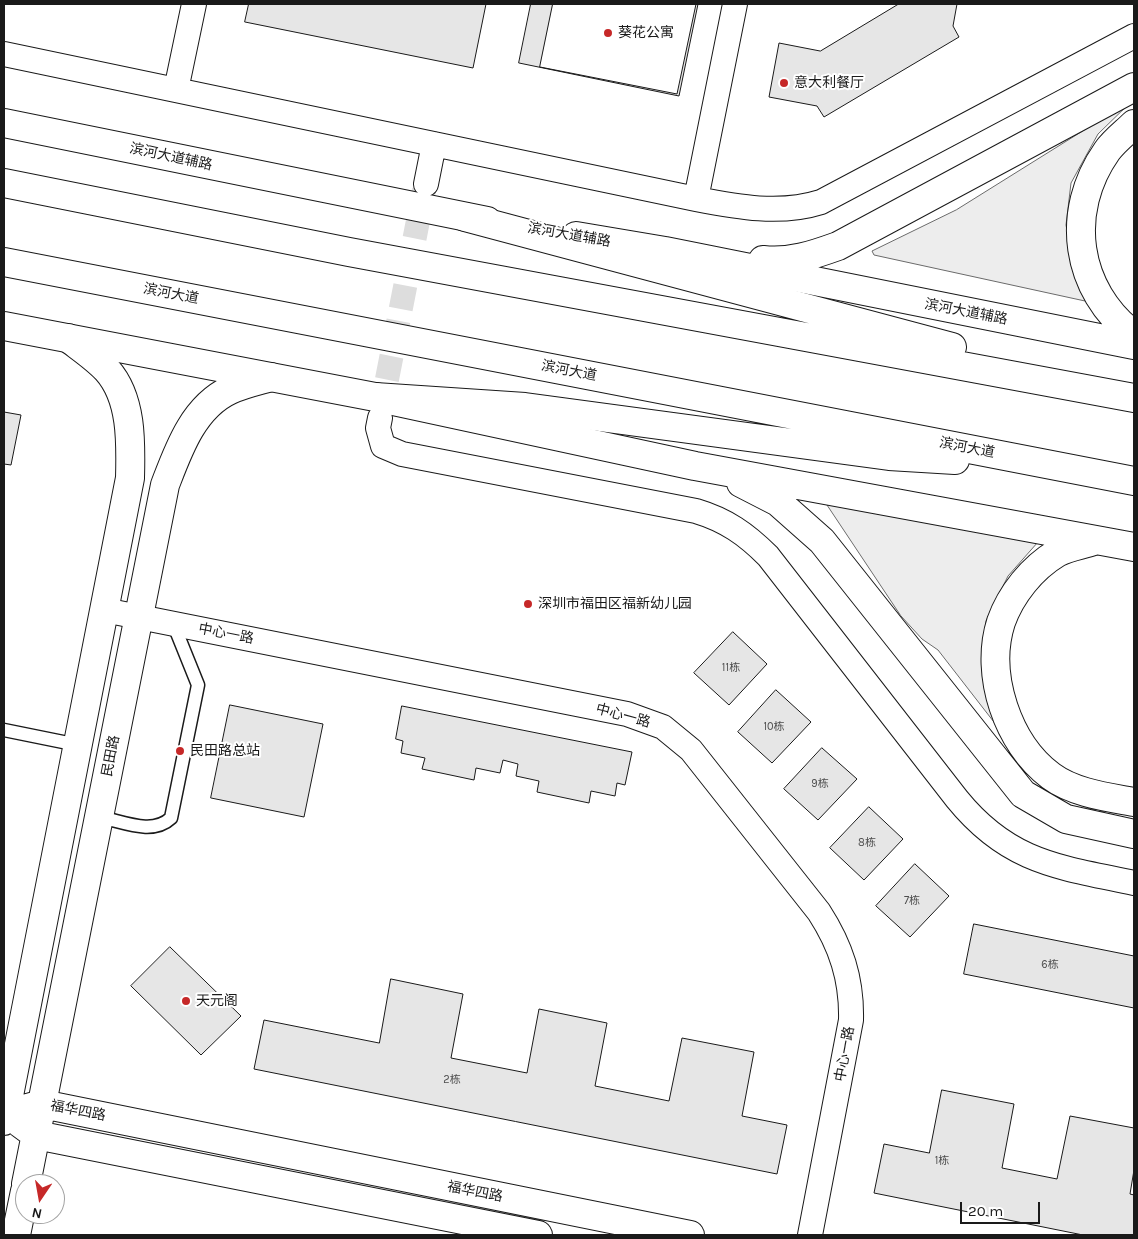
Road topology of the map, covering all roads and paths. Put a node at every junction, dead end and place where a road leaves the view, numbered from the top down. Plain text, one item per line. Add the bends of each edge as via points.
1 (194, 4) edge
2 (735, 4) edge
3 (1134, 36) edge
4 (4, 54) edge
5 (1134, 87) edge
6 (176, 90) junction
7 (4, 123) edge
8 (1134, 124) edge
9 (434, 144) junction
10 (4, 183) edge
11 (426, 184) tunnel mouth
12 (696, 199) junction
13 (465, 217) junction
14 (665, 251) junction
15 (4, 262) edge
16 (4, 326) edge
17 (1134, 335) edge
18 (68, 338) junction
19 (1134, 345) edge
20 (271, 377) junction
21 (1134, 397) edge
22 (377, 407) junction
23 (696, 466) junction
24 (1070, 468) junction
25 (1134, 481) edge
26 (1098, 540) junction
27 (1134, 547) edge
28 (104, 610) junction
29 (139, 617) junction
30 (173, 624) junction
31 (4, 730) edge
32 (78, 745) junction
33 (1134, 802) edge
34 (99, 817) junction
35 (1134, 834) edge
36 (1134, 883) edge
37 (42, 1104) junction
38 (4, 1117) edge
39 (36, 1135) junction
40 (28, 1174) edge
41 (538, 1235) edge
42 (690, 1235) edge
43 (810, 1235) edge

1 - 6 street
2 - 12 street
3 - 12 street via 821,202 804,207 766,209
4 - 6 street
5 - 14 main road via 825,251 782,262
6 - 9 street
7 - 13 main road, 滨河大道辅路
8 - 17 main road via 1107,150 1091,181 1082,215 1081,252 1093,288 1117,322
9 - 11 street
9 - 12 street
10 - 21 main road via 349,252
13 - 14 main road, 滨河大道辅路
13 - 21 main road
14 - 19 main road, 滨河大道辅路
15 - 24 main road, 滨河大道
16 - 18 main road
18 - 20 main road
18 - 28 main road via 108,370 123,397 127,412 130,478
20 - 22 main road
20 - 29 main road, 民田路 via 228,391 215,400 192,426 179,448 164,485
22 - 23 main road
22 - 24 main road via 525,407 888,456
22 - 36 street via 383,446 402,454 696,511 736,527 768,556 957,799 988,832 1005,845 1042,862
23 - 26 main road
23 - 35 main road via 729,477 778,502 822,541 1023,794 1066,819
24 - 25 main road, 滨河大道
26 - 27 main road
26 - 33 main road via 1059,552 1032,572 1012,598 1001,623 996,654 998,688 1007,719 1026,752 1052,777 1086,792
28 - 29 street, 中心一路
28 - 32 main road
29 - 30 street, 中心一路
29 - 34 main road, 民田路
30 - 34 lane via 198,686 171,818 164,825 152,828
30 - 43 street, 中心一路 via 627,714 663,727 691,750 819,912 845,963 850,983 851,1020
31 - 32 lane
32 - 38 main road
34 - 37 main road, 民田路
37 - 38 main road, 福华四路
37 - 39 main road, 民田路
37 - 42 main road, 福华四路
38 - 39 main road
39 - 40 main road, 民田路
39 - 41 main road

